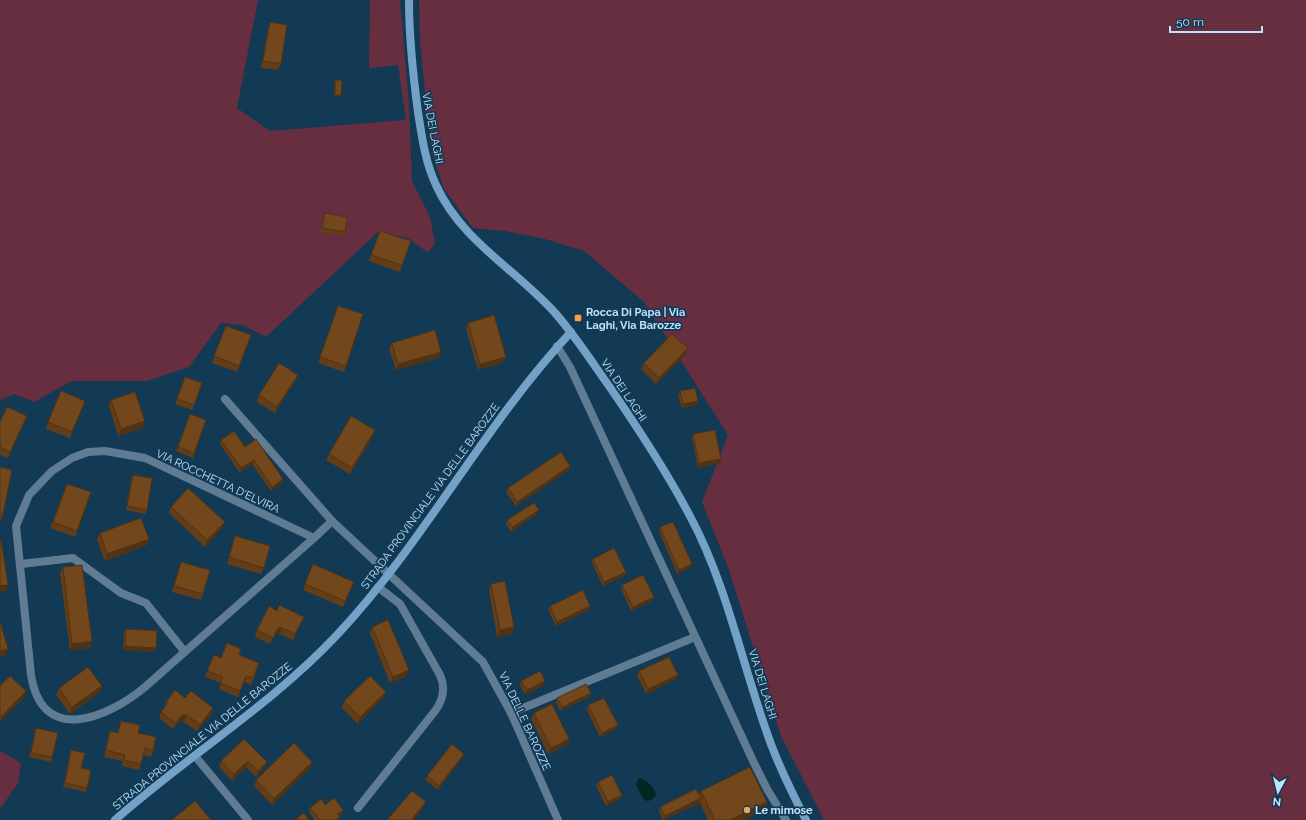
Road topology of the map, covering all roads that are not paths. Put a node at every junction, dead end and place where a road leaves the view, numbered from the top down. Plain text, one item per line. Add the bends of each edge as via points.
1 (409, 0) edge
2 (571, 332) junction
3 (557, 346) junction
4 (225, 399) dead end
5 (332, 521) junction
6 (314, 538) junction
7 (21, 564) junction
8 (388, 574) junction
9 (378, 587) junction
10 (695, 637) junction
11 (184, 651) junction
12 (511, 713) junction
13 (195, 756) junction
14 (358, 808) dead end
15 (118, 818) edge
16 (112, 820) edge
17 (248, 820) edge
18 (558, 820) edge
19 (786, 820) edge
20 (806, 820) edge

1 - 2 main road, VIA DEI LAGHI via 411,51 422,137 436,186 450,211 474,240 532,290
2 - 3 main road, STRADA PROVINCIALE VIA DELLE BAROZZE
2 - 20 main road, VIA DEI LAGHI via 629,416 695,526 720,585 768,736
3 - 8 main road, STRADA PROVINCIALE VIA DELLE BAROZZE via 476,449
3 - 10 street via 570,367
4 - 5 street
5 - 6 street, VIA ROCCHETTA D'ELVIRA
5 - 8 street
6 - 7 street, VIA ROCCHETTA D'ELVIRA via 145,458 105,451 88,452 72,458 52,471 29,495 16,526
6 - 11 street, VIA ROCCHETTA D'ELVIRA
7 - 11 street via 73,558 121,593 146,603
7 - 11 street, VIA ROCCHETTA D'ELVIRA via 33,682 43,706 59,716 72,720 87,718 121,703 140,691
8 - 9 main road, STRADA PROVINCIALE VIA DELLE BAROZZE
8 - 12 street, VIA DELLE BAROZZE via 483,662
9 - 13 main road, STRADA PROVINCIALE VIA DELLE BAROZZE via 336,636 288,682
9 - 14 street via 400,604 440,675 443,693 435,711
10 - 12 street
10 - 19 street via 763,782
12 - 18 street, VIA DELLE BAROZZE
13 - 15 main road, STRADA PROVINCIALE VIA DELLE BAROZZE
13 - 17 street
15 - 16 street

